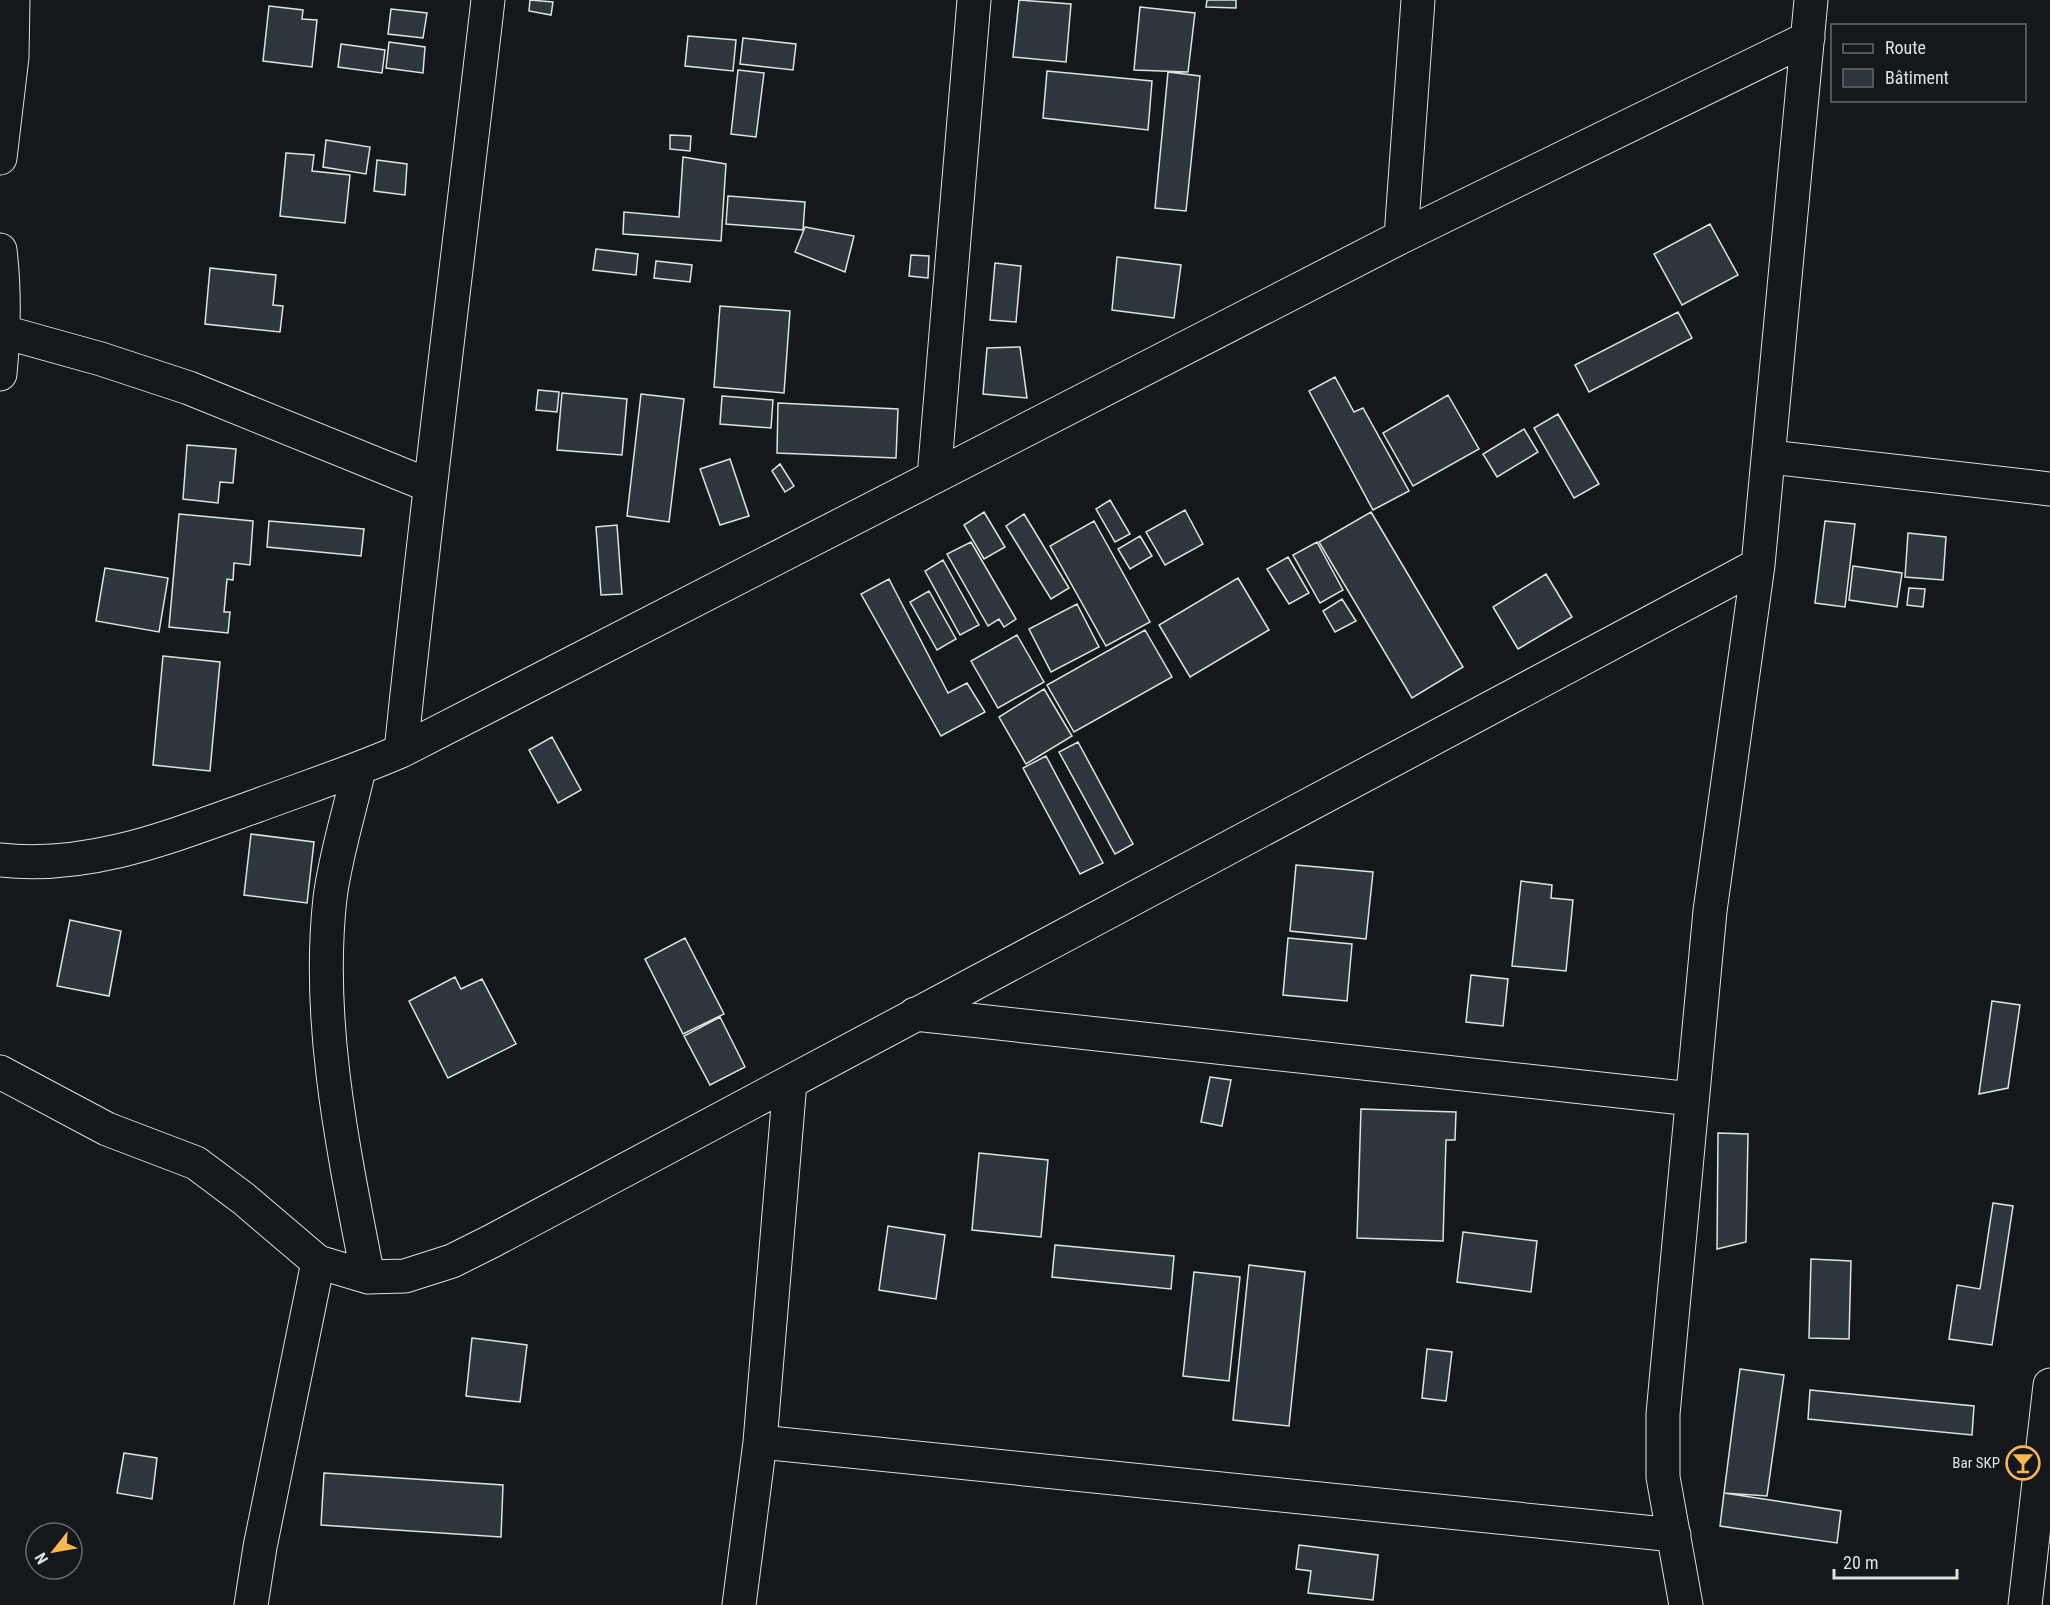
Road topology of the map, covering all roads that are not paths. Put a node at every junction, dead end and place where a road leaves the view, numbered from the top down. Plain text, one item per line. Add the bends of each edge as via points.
1 (13, 0) edge
2 (488, 0) edge
3 (974, 0) edge
4 (1418, 0) edge
5 (1811, 0) edge
6 (1808, 38) junction
7 (0, 158) edge
8 (1401, 237) junction
9 (0, 250) edge
10 (4, 332) junction
11 (0, 374) edge
12 (1770, 457) junction
13 (934, 477) junction
14 (428, 485) junction
15 (2050, 489) edge
16 (1758, 564) junction
17 (400, 751) junction
18 (359, 769) junction
19 (0, 860) edge
20 (915, 1014) junction
21 (0, 1072) edge
22 (790, 1083) junction
23 (1692, 1099) junction
24 (318, 1262) junction
25 (368, 1277) junction
26 (2050, 1385) edge
27 (760, 1442) junction
28 (1674, 1535) junction
29 (251, 1605) edge
30 (739, 1605) edge
31 (1686, 1605) edge
32 (2025, 1605) edge

1 - 7 street via 12,57
2 - 14 street
3 - 13 street
4 - 8 street
5 - 6 street
6 - 8 street
6 - 12 street
8 - 13 street
9 - 10 street
10 - 11 street
10 - 14 street via 189,388
12 - 15 street
12 - 16 street
13 - 17 street
14 - 17 street
16 - 20 street
16 - 23 street via 1710,911
17 - 18 street
18 - 19 street via 128,850 88,858
18 - 25 street via 330,896 327,959 332,1077
20 - 22 street
20 - 23 street
21 - 24 street via 107,1129 196,1163
22 - 25 street via 452,1262 405,1276
22 - 27 street
23 - 28 street via 1664,1414 1663,1476
24 - 25 street
24 - 29 street
26 - 32 street
27 - 28 street
27 - 30 street
28 - 31 street

